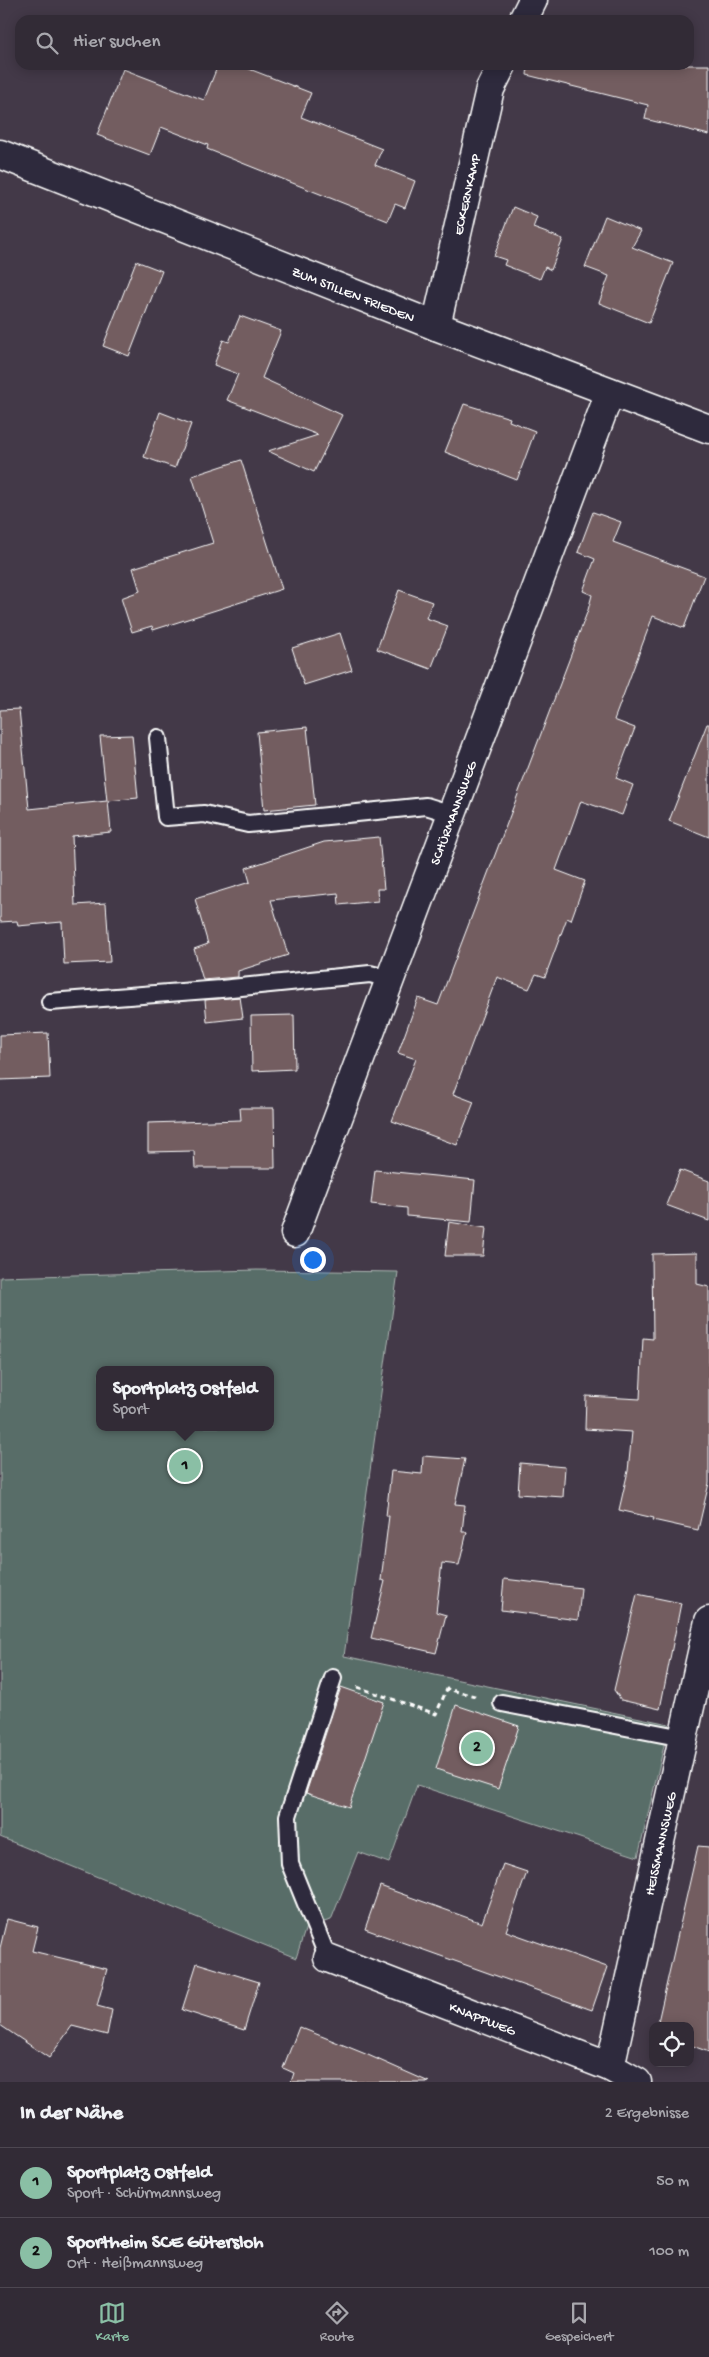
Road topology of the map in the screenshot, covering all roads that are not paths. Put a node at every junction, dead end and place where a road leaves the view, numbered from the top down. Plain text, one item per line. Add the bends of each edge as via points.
1 (533, 0) edge
2 (526, 15) edge
3 (500, 70) edge
4 (0, 154) edge
5 (436, 326) junction
6 (610, 392) junction
7 (709, 429) edge
8 (158, 738) dead end
9 (452, 814) junction
10 (390, 979) junction
11 (50, 1002) dead end
12 (294, 1233) dead end
13 (709, 1621) edge
14 (333, 1678) road end
15 (502, 1703) road end
16 (683, 1738) junction
17 (328, 1958) joint
18 (610, 2067) junction
19 (637, 2082) edge

1 - 2 street
3 - 5 street, ECKERNKAMP via 490,89
4 - 5 street, ZUM STILLEN FRIEDEN
5 - 6 street, ZUM STILLEN FRIEDEN
6 - 7 street, ZUM STILLEN FRIEDEN
6 - 9 street, SCHÜRMANNSWEG
8 - 9 lane via 166,817 204,814 248,824 426,806
9 - 10 street, SCHÜRMANNSWEG
10 - 11 lane via 370,974
10 - 12 street, SCHÜRMANNSWEG
13 - 16 street, HEISSMANNSWEG
14 - 17 lane via 288,1816 290,1864
15 - 16 lane
16 - 18 street, HEISSMANNSWEG
17 - 18 street, KNAPPWEG
18 - 19 street, KNAPPWEG

